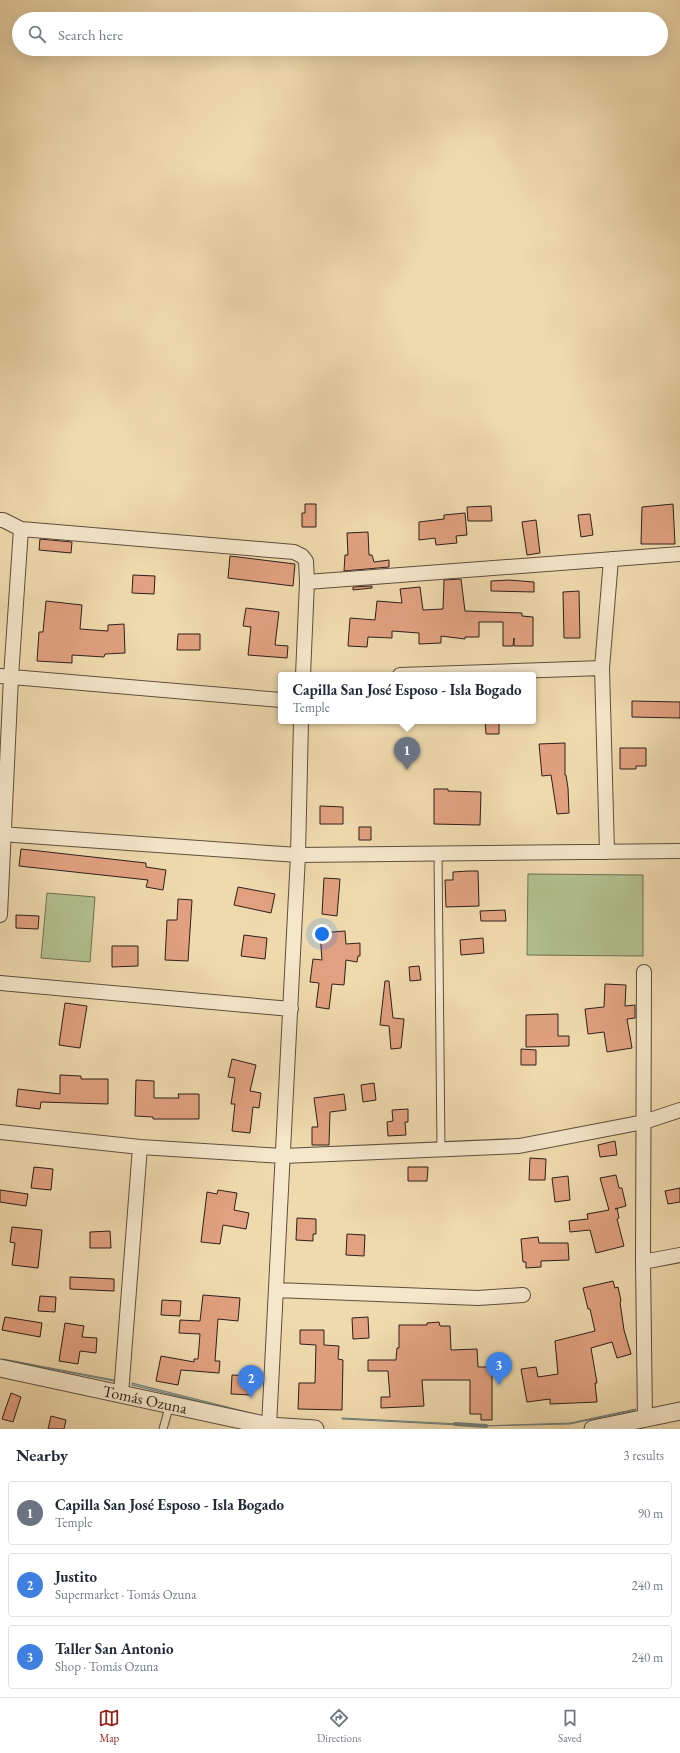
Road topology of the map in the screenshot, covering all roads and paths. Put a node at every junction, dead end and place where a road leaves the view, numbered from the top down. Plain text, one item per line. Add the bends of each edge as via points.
1 (0, 520) edge
2 (21, 529) junction
3 (680, 554) edge
4 (611, 559) junction
5 (307, 582) junction
6 (602, 668) junction
7 (303, 672) edge
8 (487, 672) edge
9 (6, 676) edge
10 (278, 700) edge
11 (302, 724) edge
12 (2, 834) edge
13 (680, 851) edge
14 (607, 852) junction
15 (438, 854) junction
16 (298, 855) junction
17 (0, 915) edge
18 (644, 972) dead end
19 (0, 983) edge
20 (290, 1009) junction
21 (680, 1110) edge
22 (644, 1122) junction
23 (0, 1132) edge
24 (140, 1147) junction
25 (441, 1150) junction
26 (283, 1156) junction
27 (680, 1255) edge
28 (643, 1262) junction
29 (276, 1290) junction
30 (523, 1295) dead end
31 (0, 1368) edge
32 (121, 1394) junction
33 (170, 1404) junction
34 (680, 1411) edge
35 (645, 1419) junction
36 (269, 1426) junction
37 (163, 1429) edge
38 (315, 1429) edge
39 (593, 1429) edge

1 - 2 street
2 - 5 street via 294,552 306,561
2 - 9 street
3 - 4 street
4 - 5 street
4 - 6 street
5 - 7 street
6 - 8 street
6 - 14 street
9 - 10 street
9 - 12 street
11 - 16 street
12 - 16 street
12 - 17 street
13 - 14 street
14 - 15 street
15 - 16 street
15 - 25 lane
16 - 20 street
18 - 22 street
19 - 20 street
20 - 26 street
21 - 22 street
22 - 25 street via 519,1146
22 - 28 street
23 - 24 street
24 - 26 street
24 - 32 street
25 - 26 street
26 - 29 street
27 - 28 street
28 - 35 street
29 - 30 street via 478,1298
29 - 36 street
31 - 32 street, Tomás Ozuna
32 - 33 street, Tomás Ozuna
33 - 36 street, Tomás Ozuna
33 - 37 lane
34 - 35 street
35 - 39 street
36 - 38 street, Tomás Ozuna

